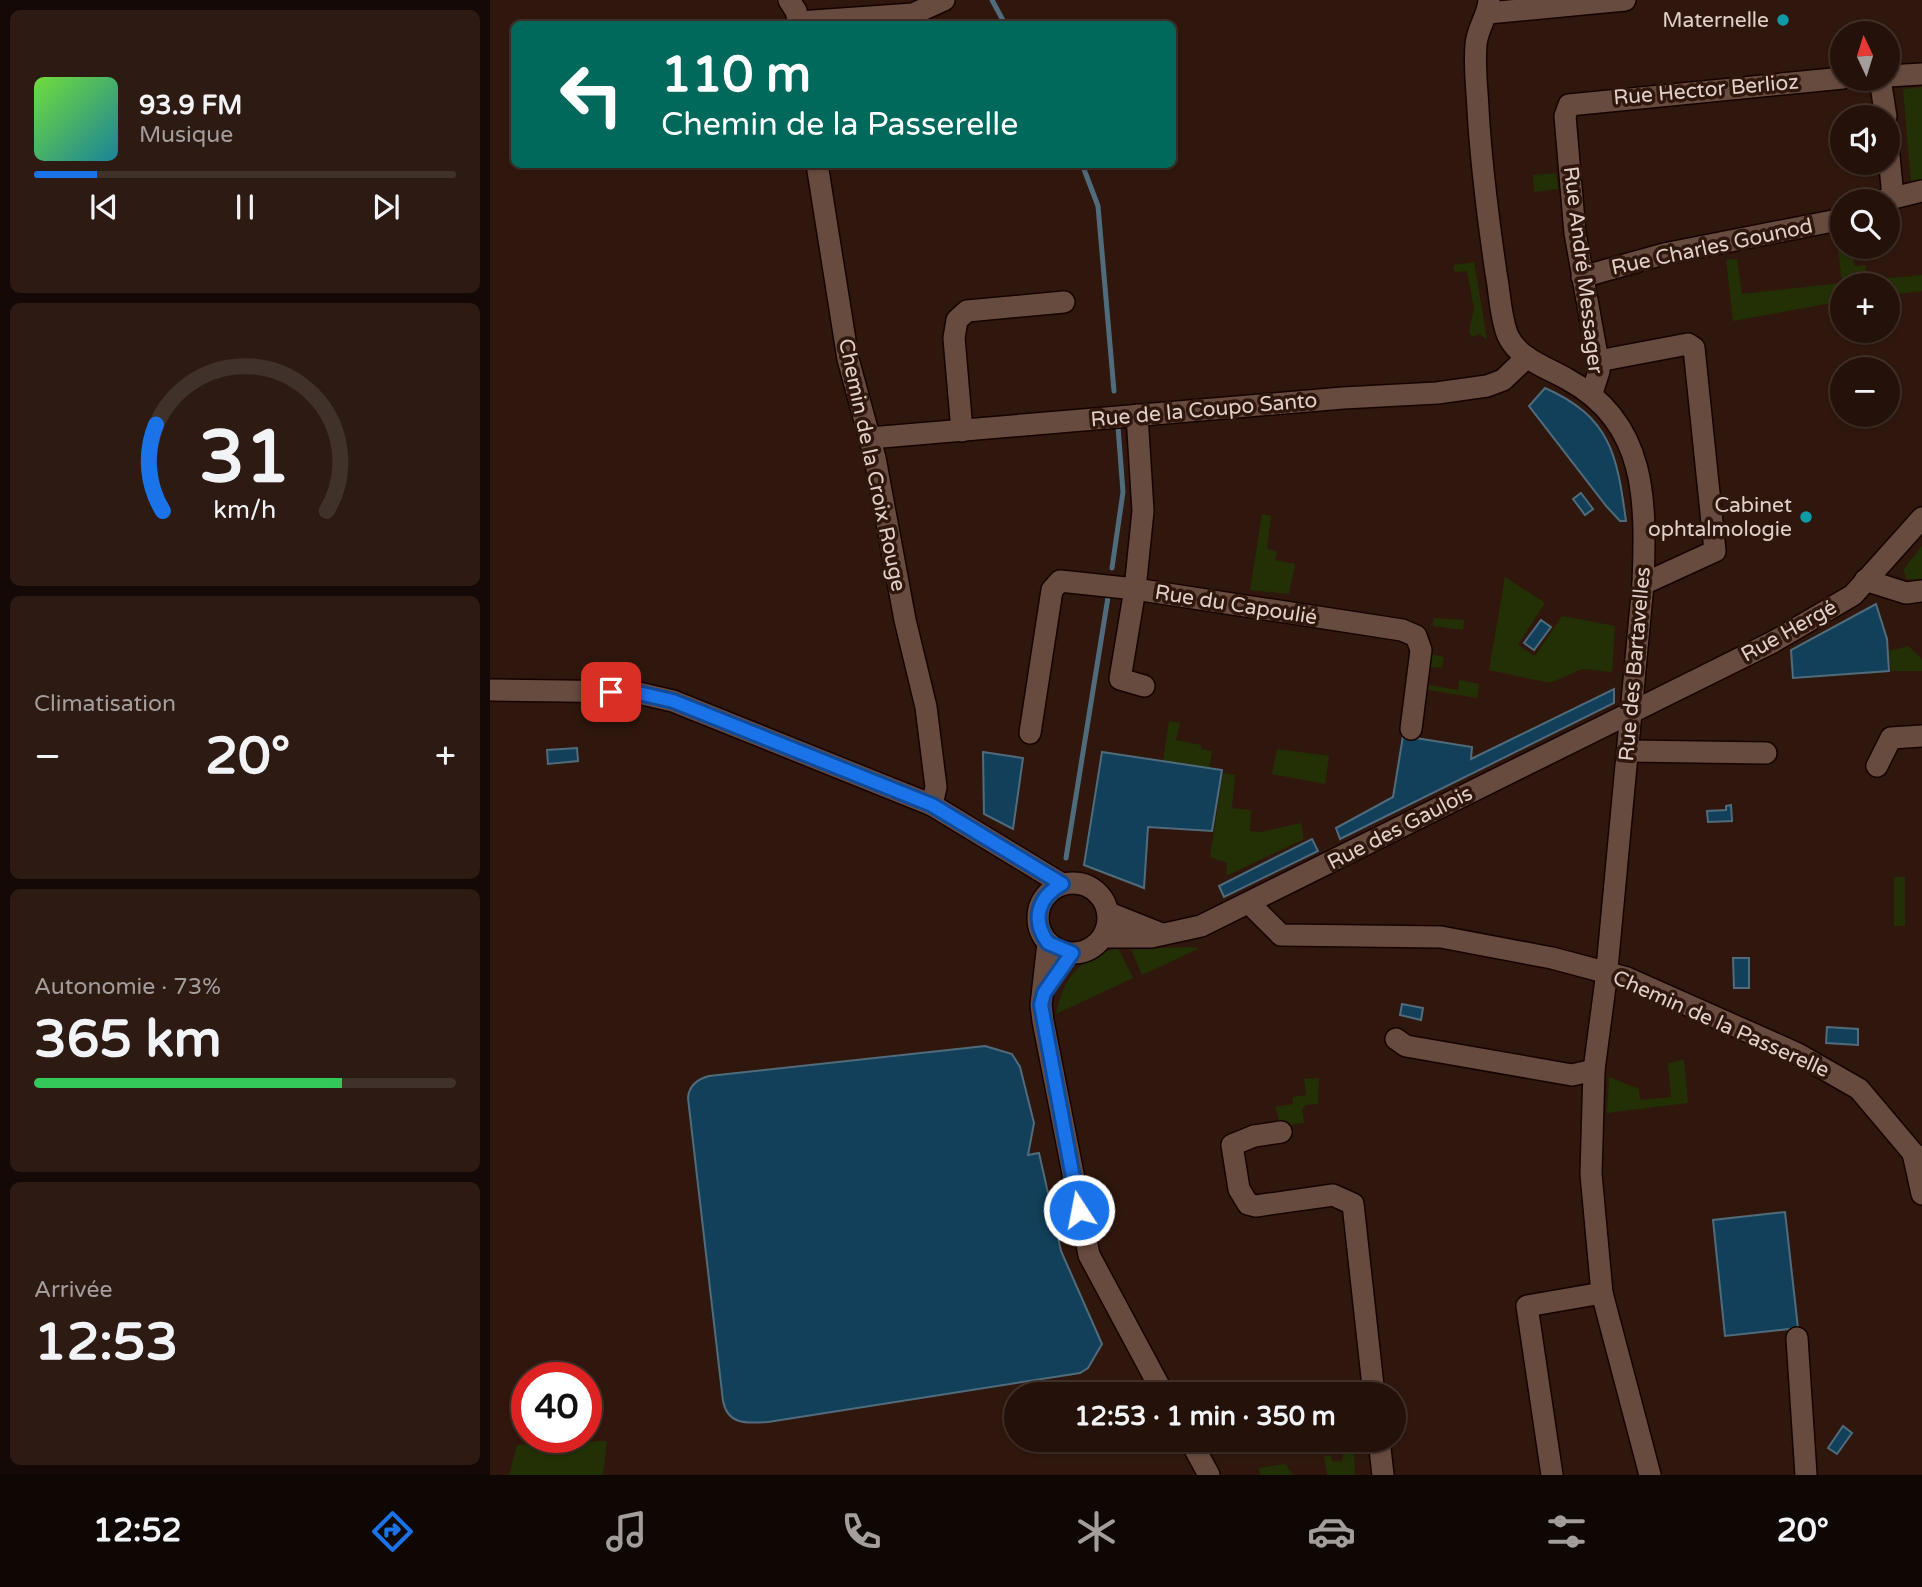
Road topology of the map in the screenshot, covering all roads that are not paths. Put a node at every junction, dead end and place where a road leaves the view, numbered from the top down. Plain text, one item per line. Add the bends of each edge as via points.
1 (789, 0) edge
2 (944, 0) edge
3 (1625, 0) edge
4 (1489, 6) edge
5 (798, 21) edge
6 (824, 21) edge
7 (1922, 74) edge
8 (1900, 75) edge
9 (1830, 79) edge
10 (1569, 105) joint
11 (818, 168) edge
12 (1922, 191) edge
13 (1900, 196) edge
14 (1830, 222) edge
15 (1582, 277) junction
16 (1064, 302) dead end
17 (1527, 357) junction
18 (1598, 361) junction
19 (1592, 393) junction
20 (1137, 415) junction
21 (962, 431) junction
22 (870, 439) junction
23 (1922, 518) edge
24 (1865, 580) junction
25 (1643, 584) junction
26 (1135, 589) junction
27 (1922, 591) edge
28 (1144, 687) dead end
29 (490, 690) edge
30 (1633, 711) junction
31 (1411, 729) dead end
32 (1030, 733) dead end
33 (1922, 736) edge
34 (1629, 751) junction
35 (1766, 753) dead end
36 (1877, 766) dead end
37 (932, 805) junction
38 (1017, 855) junction
39 (1062, 884) junction
40 (1044, 898) junction
41 (1250, 904) junction
42 (1109, 914) junction
43 (1165, 935) junction
44 (1104, 937) junction
45 (1048, 943) junction
46 (1072, 953) junction
47 (1607, 972) junction
48 (1044, 993) junction
49 (1396, 1039) dead end
50 (1594, 1070) junction
51 (1281, 1132) dead end
52 (1917, 1156) edge
53 (1922, 1194) edge
54 (1602, 1293) junction
55 (1797, 1338) dead end
56 (1157, 1382) edge
57 (1373, 1382) edge
58 (1197, 1452) edge
59 (1380, 1452) edge
60 (1209, 1475) edge
61 (1383, 1475) edge
62 (1552, 1475) edge
63 (1646, 1475) edge
64 (1806, 1475) edge

1 - 5 street
2 - 6 street via 913,14
3 - 4 street
4 - 17 street, Rue des Bartavelles via 1476,45 1486,197 1504,324 1517,349
7 - 8 street
9 - 10 street, Rue Hector Berlioz
10 - 15 street, Rue André Messager via 1565,116
11 - 22 street, Chemin de la Croix Rouge via 848,359
12 - 13 street
14 - 15 street, Rue Charles Gounod via 1664,254
15 - 18 street, Rue André Messager
16 - 21 street via 967,311 957,320 954,338
17 - 19 street, Rue des Bartavelles
17 - 20 street, Rue de la Coupo Santo via 1503,380 1487,386
18 - 19 street, Rue André Messager
18 - 25 street via 1688,344 1694,348 1715,551
19 - 25 street, Rue des Bartavelles via 1616,419 1634,460 1645,535
20 - 21 street, Rue de la Coupo Santo
20 - 26 street, Rue du Capoulié via 1143,512
21 - 22 street, Rue de la Coupo Santo
22 - 37 street, Chemin de la Croix Rouge via 926,707 936,787
23 - 24 street, Rue Hergé
24 - 27 street via 1906,593
24 - 30 street, Rue Hergé via 1853,594 1818,617
25 - 30 street, Rue des Bartavelles
26 - 28 street via 1120,679
26 - 31 street, Rue du Capoulié via 1402,629 1416,636 1421,650
26 - 32 street via 1072,580 1055,585
29 - 37 street via 634,692 673,701
30 - 34 street, Rue des Bartavelles
30 - 41 street, Rue des Gaulois
33 - 36 street via 1891,738
34 - 35 street
34 - 47 street, Rue des Bartavelles
37 - 38 street
38 - 39 street
38 - 40 street
39 - 40 street
39 - 42 street via 1075,882 1098,891
40 - 45 street via 1038,921
41 - 43 street, Rue des Gaulois via 1201,926
41 - 47 street, Chemin de la Passerelle via 1281,935 1441,937 1501,946
42 - 43 street
42 - 44 street
43 - 44 street
44 - 46 street via 1084,952
45 - 46 street
45 - 48 street
46 - 48 street
47 - 50 street, Rue des Bartavelles
47 - 52 street, Chemin de la Passerelle via 1798,1054 1858,1089
48 - 56 street via 1046,1042 1089,1255
49 - 50 street via 1406,1046 1572,1075
50 - 54 street, Rue des Bartavelles via 1591,1174
51 - 57 street via 1232,1145 1239,1189 1248,1204 1256,1206 1333,1195 1353,1204
52 - 53 street
54 - 62 street via 1527,1306
54 - 63 street, Rue des Bartavelles
55 - 64 street
58 - 60 street
59 - 61 street

